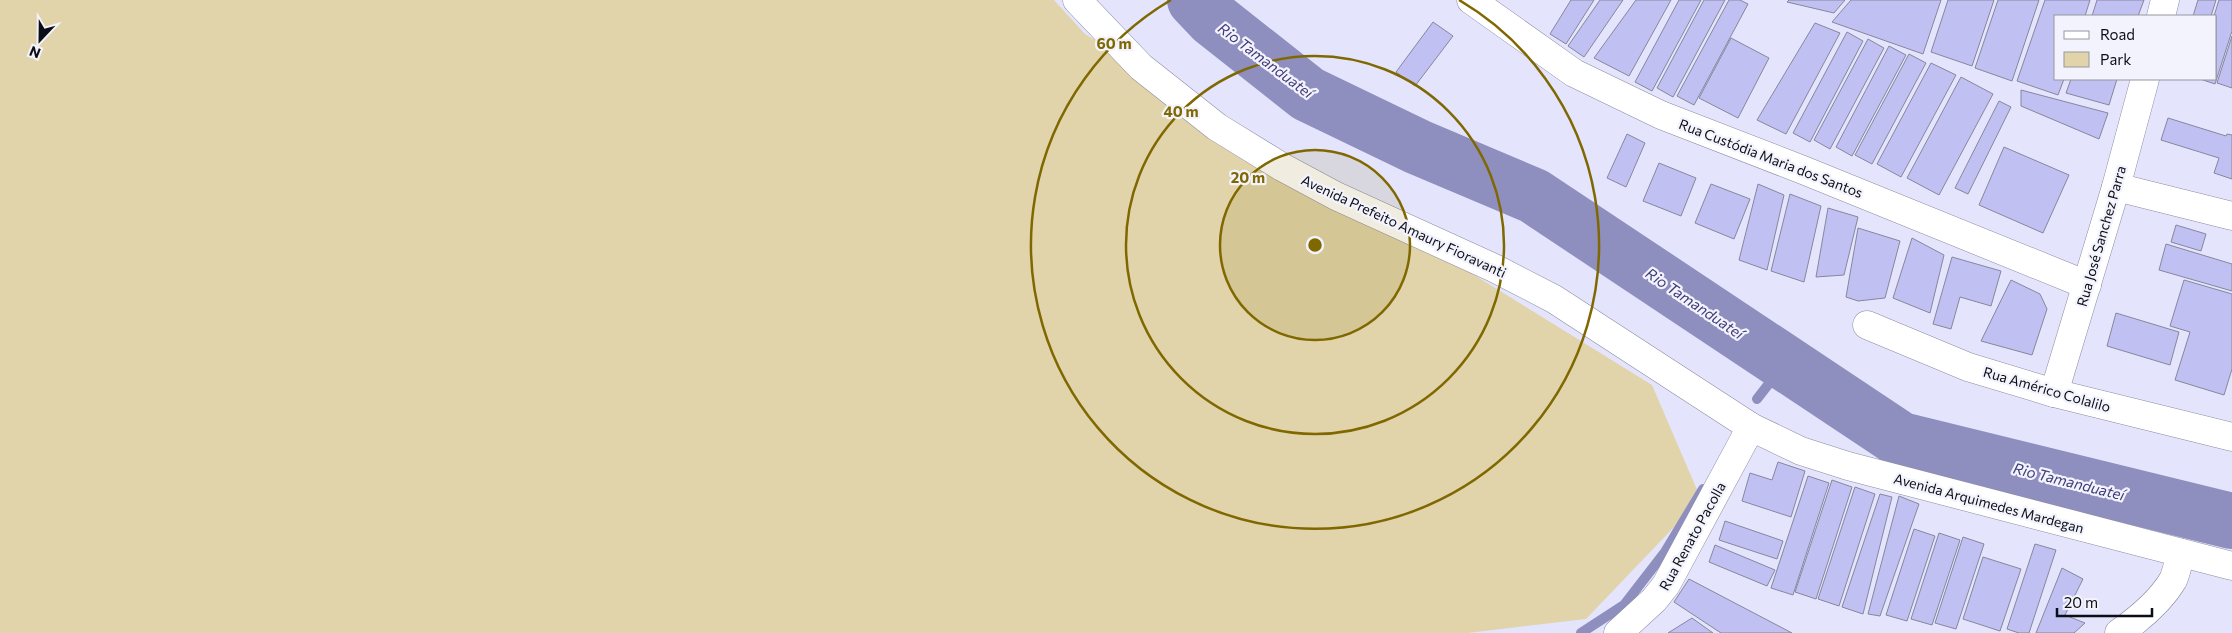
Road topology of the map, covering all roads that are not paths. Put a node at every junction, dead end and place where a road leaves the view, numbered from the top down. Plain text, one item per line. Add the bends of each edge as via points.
1 (1077, 0) edge
2 (1471, 0) edge
3 (2165, 0) edge
4 (2161, 15) edge
5 (2145, 80) edge
6 (2116, 187) junction
7 (2232, 216) edge
8 (2087, 285) junction
9 (1867, 325) dead end
10 (2054, 393) junction
11 (1751, 427) junction
12 (2232, 437) edge
13 (2181, 553) junction
14 (2232, 566) edge
15 (1618, 633) edge
16 (2119, 633) edge

1 - 11 street, Avenida Prefeito Amaury Fioravanti via 1141,67 1217,127 1282,168 1336,196 1554,299
2 - 8 street, Rua Custódia Maria dos Santos via 1574,73 1661,116
3 - 4 street
5 - 6 street, Rua José Sanchez Parra
6 - 7 street
6 - 8 street, Rua José Sanchez Parra
8 - 10 street, Rua José Sanchez Parra
9 - 10 street, Rua Américo Colalilo via 1968,366
10 - 12 street, Rua Américo Colalilo
11 - 13 street, Avenida Arquimedes Mardegan via 1801,451 1848,466
11 - 15 street, Rua Renato Pacolla via 1666,585
13 - 14 street, Avenida Arquimedes Mardegan
13 - 16 street via 2173,579 2155,603

